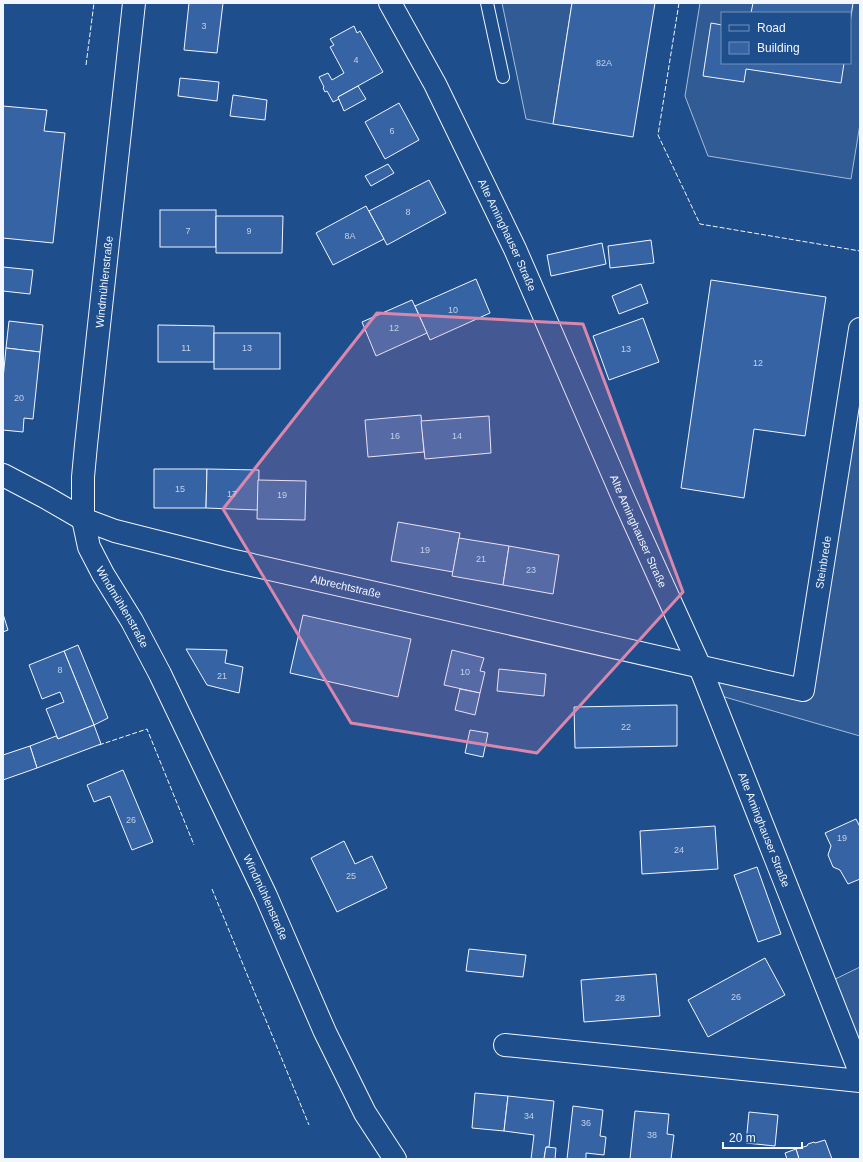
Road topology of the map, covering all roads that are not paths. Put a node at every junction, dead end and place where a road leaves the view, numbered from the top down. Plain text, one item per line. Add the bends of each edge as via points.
1 (134, 3) edge
2 (390, 3) edge
3 (487, 3) edge
4 (503, 77) dead end
5 (860, 329) edge
6 (3, 475) edge
7 (83, 519) junction
8 (700, 667) junction
9 (505, 1045) dead end
10 (860, 1072) edge
11 (860, 1081) edge
12 (396, 1159) edge

1 - 7 street, Windmühlenstraße via 86,445
2 - 8 street, Alte Aminghauser Straße via 435,84 515,249
3 - 4 lane
5 - 8 street, Steinbrede via 803,690
6 - 7 street, Albrechtstraße
7 - 8 street, Albrechtstraße via 115,531 230,560
7 - 12 street, Windmühlenstraße via 89,547 160,674 266,896 325,1032 365,1113
8 - 10 street, Alte Aminghauser Straße
9 - 11 street

